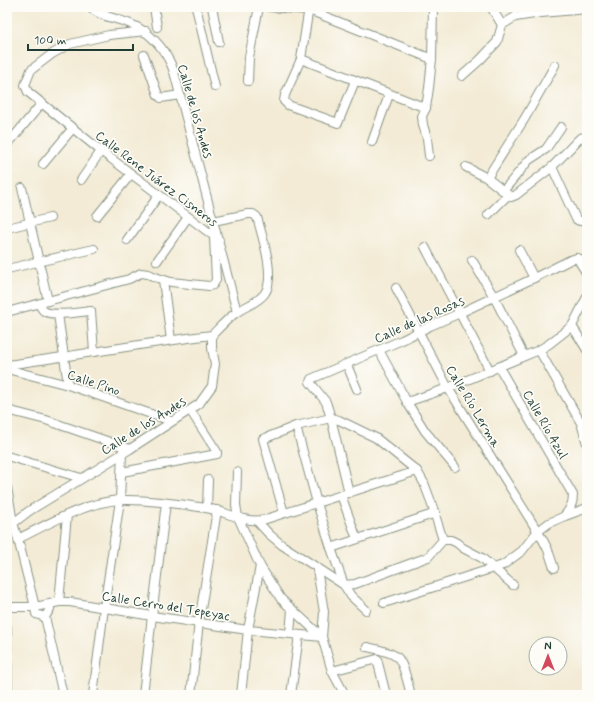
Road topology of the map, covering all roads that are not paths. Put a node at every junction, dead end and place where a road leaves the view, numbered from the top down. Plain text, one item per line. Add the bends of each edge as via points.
1 (91, 7) edge
2 (154, 7) edge
3 (196, 7) edge
4 (212, 7) edge
5 (259, 7) edge
6 (269, 7) edge
7 (491, 7) edge
8 (309, 8) edge
9 (432, 8) edge
10 (587, 9) edge
11 (540, 10) edge
12 (502, 25) junction
13 (157, 27) dead end
14 (146, 31) junction
15 (219, 42) dead end
16 (144, 54) dead end
17 (301, 59) junction
18 (432, 59) junction
19 (555, 65) dead end
20 (462, 76) dead end
21 (248, 81) dead end
22 (355, 81) junction
23 (215, 87) dead end
24 (180, 95) junction
25 (390, 95) junction
26 (42, 103) junction
27 (426, 108) junction
28 (561, 127) dead end
29 (73, 128) junction
30 (587, 136) edge
31 (372, 142) dead end
32 (7, 145) edge
33 (101, 151) junction
34 (429, 156) dead end
35 (43, 164) dead end
36 (466, 167) dead end
37 (552, 167) junction
38 (131, 174) junction
39 (487, 178) junction
40 (81, 180) dead end
41 (22, 188) dead end
42 (159, 194) junction
43 (508, 194) junction
44 (488, 215) dead end
45 (97, 216) dead end
46 (188, 217) junction
47 (50, 218) dead end
48 (587, 218) edge
49 (213, 221) junction
50 (30, 222) junction
51 (7, 228) edge
52 (216, 238) junction
53 (127, 240) dead end
54 (425, 246) dead end
55 (94, 249) dead end
56 (519, 250) dead end
57 (577, 258) junction
58 (472, 260) dead end
59 (157, 261) dead end
60 (587, 261) edge
61 (39, 262) junction
62 (7, 269) edge
63 (587, 274) edge
64 (534, 278) junction
65 (162, 280) junction
66 (396, 288) dead end
67 (494, 297) junction
68 (587, 297) edge
69 (48, 302) junction
70 (39, 304) junction
71 (7, 312) edge
72 (237, 312) junction
73 (460, 313) junction
74 (58, 314) junction
75 (572, 326) junction
76 (420, 332) junction
77 (212, 335) junction
78 (171, 340) junction
79 (584, 341) edge
80 (380, 350) junction
81 (539, 350) junction
82 (587, 350) edge
83 (94, 352) junction
84 (524, 356) junction
85 (64, 357) junction
86 (7, 365) edge
87 (347, 365) junction
88 (498, 367) junction
89 (7, 369) edge
90 (490, 371) junction
91 (68, 385) junction
92 (448, 388) junction
93 (358, 389) dead end
94 (407, 402) junction
95 (7, 410) edge
96 (190, 410) junction
97 (331, 418) junction
98 (171, 422) junction
99 (584, 422) edge
100 (296, 426) junction
101 (587, 444) edge
102 (130, 449) junction
103 (122, 453) junction
104 (7, 456) edge
105 (455, 467) dead end
106 (417, 471) junction
107 (122, 472) junction
108 (237, 472) dead end
109 (81, 478) junction
110 (208, 480) dead end
111 (7, 487) edge
112 (345, 494) junction
113 (120, 500) junction
114 (166, 503) junction
115 (317, 503) junction
116 (9, 508) edge
117 (206, 508) junction
118 (587, 508) edge
119 (217, 510) junction
120 (284, 513) junction
121 (436, 513) junction
122 (67, 515) junction
123 (565, 516) junction
124 (238, 517) junction
125 (257, 521) junction
126 (10, 525) edge
127 (537, 532) junction
128 (18, 539) junction
129 (357, 539) junction
130 (443, 540) junction
131 (331, 548) junction
132 (260, 566) junction
133 (317, 568) junction
134 (494, 568) junction
135 (554, 568) dead end
136 (344, 585) junction
137 (513, 585) dead end
138 (59, 602) junction
139 (384, 603) dead end
140 (50, 604) junction
141 (7, 607) edge
142 (35, 607) junction
143 (104, 608) junction
144 (292, 610) junction
145 (366, 610) dead end
146 (152, 616) junction
147 (45, 617) junction
148 (199, 622) junction
149 (7, 626) edge
150 (248, 630) junction
151 (290, 633) junction
152 (299, 635) junction
153 (322, 637) junction
154 (367, 647) dead end
155 (332, 671) junction
156 (343, 694) edge
157 (8, 695) edge
158 (63, 695) edge
159 (93, 695) edge
160 (143, 695) edge
161 (191, 695) edge
162 (240, 695) edge
163 (291, 695) edge
164 (386, 695) edge
165 (411, 695) edge

1 - 14 street, Calle de los Andes via 94,11
2 - 13 street
3 - 23 street
4 - 15 street
5 - 21 street via 249,57
6 - 8 street
7 - 12 street
8 - 17 street
8 - 18 street
9 - 18 street
10 - 11 street
11 - 12 street via 515,17
12 - 20 street via 497,42
14 - 24 street, Calle de los Andes via 171,63
14 - 26 street, Calle Rene Juárez Cisneros via 109,35 70,44 52,54 31,70 25,85 28,92
16 - 24 street via 158,95 161,98
17 - 22 street
17 - 22 street via 285,95 284,101 288,105 338,124
18 - 27 street
19 - 39 street
22 - 25 street
24 - 49 street, Calle de los Andes
25 - 27 street
25 - 31 street
26 - 29 street, Calle Rene Juárez Cisneros
26 - 32 street
27 - 34 street via 422,116
28 - 43 street via 546,149 529,160
29 - 33 street, Calle Rene Juárez Cisneros
29 - 35 street
30 - 37 street via 577,140
33 - 38 street, Calle Rene Juárez Cisneros
33 - 40 street
36 - 39 street
37 - 43 street via 516,194
37 - 48 street via 576,219 581,221
38 - 42 street, Calle Rene Juárez Cisneros
38 - 45 street
39 - 43 street
41 - 50 street
42 - 46 street, Calle Rene Juárez Cisneros
42 - 53 street
43 - 44 street
46 - 52 street, Calle Rene Juárez Cisneros
46 - 59 street
47 - 50 street
49 - 52 street, Calle de los Andes
49 - 72 street via 248,214 257,217 270,282 265,293
50 - 51 street
50 - 61 street
52 - 65 street via 216,280 213,285
52 - 72 street, Calle Rene Juárez Cisneros
54 - 73 street
55 - 61 street
56 - 64 street
57 - 60 street
57 - 63 street
57 - 64 street, Calle de las Rosas
58 - 67 street
61 - 62 street
61 - 69 street
64 - 67 street, Calle de las Rosas
65 - 69 street via 140,273 129,279
65 - 78 street
66 - 76 street, Calle Río Lerma
67 - 73 street, Calle de las Rosas
67 - 84 street
68 - 75 street
69 - 70 street
70 - 71 street
70 - 74 street via 46,313
72 - 77 street
73 - 76 street, Calle de las Rosas
73 - 90 street
74 - 83 street via 91,311
74 - 85 street
75 - 79 street
75 - 81 street
76 - 80 street, Calle de las Rosas
76 - 92 street, Calle Río Lerma
77 - 78 street
77 - 96 street, Calle de los Andes via 215,364 212,386 199,404
78 - 83 street
79 - 82 street
80 - 87 street, Calle de las Rosas
80 - 94 street
81 - 84 street
81 - 99 street
83 - 85 street
84 - 88 street
85 - 86 street
85 - 91 street
87 - 93 street
87 - 97 street, Calle de las Rosas via 311,379 310,382 326,402
88 - 90 street
88 - 123 street, Calle Río Azul via 573,495 573,501
89 - 91 street, Calle Pino
90 - 92 street
91 - 98 street, Calle Pino
92 - 94 street
92 - 127 street, Calle Río Lerma
94 - 105 street via 425,431
95 - 102 street via 46,420
96 - 98 street, Calle de los Andes
96 - 107 street via 217,454
97 - 100 street
97 - 106 street via 376,438
97 - 112 street
98 - 102 street, Calle de los Andes
99 - 101 street
100 - 115 street
100 - 120 street via 263,439
102 - 103 street, Calle de los Andes
103 - 107 street
103 - 109 street, Calle de los Andes
104 - 109 street
106 - 112 street
106 - 121 street
107 - 113 street
108 - 124 street
109 - 126 street, Calle de los Andes
110 - 117 street
111 - 116 street
112 - 115 street
112 - 129 street
113 - 114 street
113 - 122 street via 93,505
113 - 143 street
114 - 117 street
114 - 146 street
115 - 120 street
115 - 131 street
116 - 126 street
117 - 119 street
118 - 123 street
119 - 124 street
119 - 148 street
120 - 125 street
121 - 129 street
121 - 130 street
122 - 128 street
122 - 138 street
123 - 127 street
124 - 125 street
124 - 132 street
125 - 133 street via 269,534
126 - 128 street
127 - 134 street via 522,551 503,565
127 - 135 street, Calle Río Lerma via 548,550
128 - 142 street
129 - 131 street
130 - 134 street via 457,543
130 - 136 street via 428,557 355,584
131 - 136 street
132 - 144 street via 281,599
132 - 150 street
133 - 136 street
133 - 153 street via 324,612
134 - 137 street
134 - 139 street
136 - 145 street
138 - 140 street, Calle Cerro del Tepeyac
138 - 143 street, Calle Cerro del Tepeyac
140 - 142 street, Calle Cerro del Tepeyac
140 - 147 street
141 - 142 street, Calle Cerro del Tepeyac
142 - 147 street via 36,614
143 - 146 street, Calle Cerro del Tepeyac
143 - 159 street
144 - 151 street
144 - 153 street
146 - 148 street, Calle Cerro del Tepeyac
146 - 160 street
147 - 158 street
148 - 150 street, Calle Cerro del Tepeyac
148 - 161 street
149 - 157 street
150 - 151 street, Calle Cerro del Tepeyac
150 - 162 street
151 - 152 street, Calle Cerro del Tepeyac
152 - 153 street, Calle Cerro del Tepeyac
152 - 163 street
153 - 155 street
154 - 165 street via 397,657 402,663
155 - 156 street
155 - 164 street via 377,659

